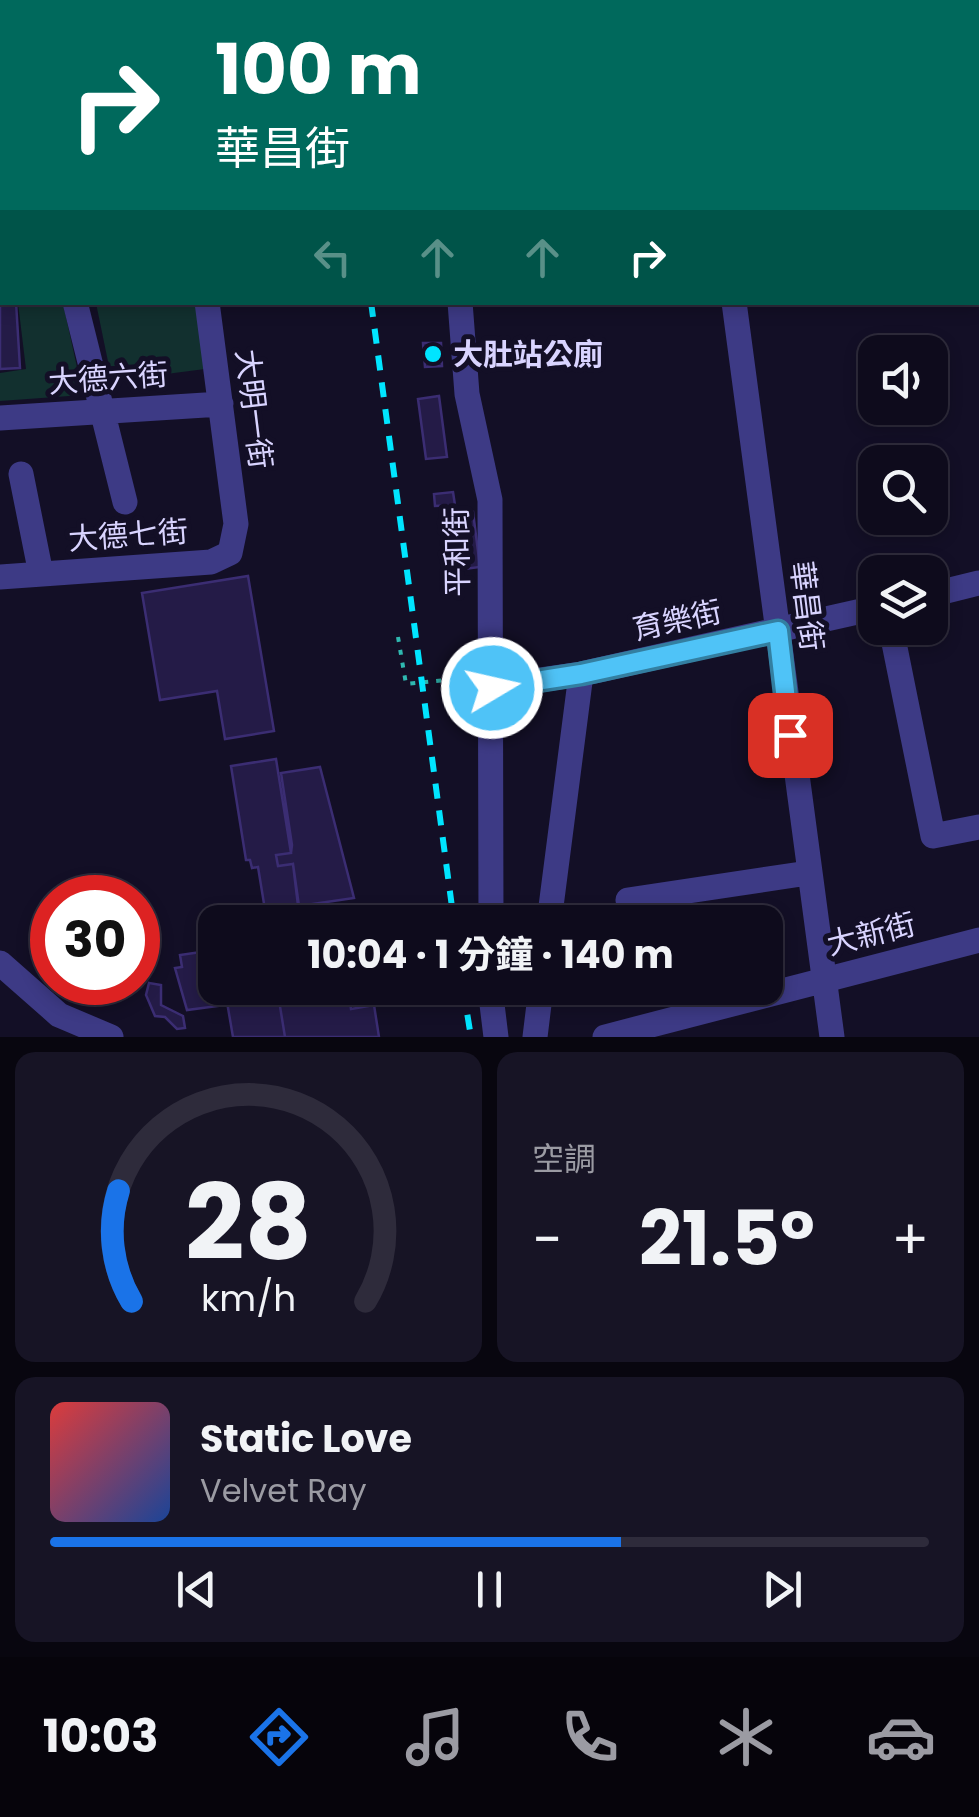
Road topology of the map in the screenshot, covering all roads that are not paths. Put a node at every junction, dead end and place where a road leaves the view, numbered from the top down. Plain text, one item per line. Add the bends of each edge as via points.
1 (77, 305) edge
2 (207, 305) edge
3 (460, 305) edge
4 (734, 305) edge
5 (221, 404) junction
6 (104, 412) junction
7 (0, 418) edge
8 (21, 474) dead end
9 (125, 502) dead end
10 (236, 524) joint
11 (41, 574) junction
12 (0, 576) edge
13 (979, 584) edge
14 (948, 591) edge
15 (858, 612) edge
16 (778, 631) junction
17 (895, 645) edge
18 (581, 674) junction
19 (491, 681) junction
20 (979, 827) edge
21 (808, 873) junction
22 (628, 900) dead end
23 (491, 905) edge
24 (551, 905) edge
25 (979, 940) edge
26 (0, 963) edge
27 (823, 979) junction
28 (492, 1005) edge
29 (539, 1005) edge
30 (111, 1037) edge
31 (496, 1037) edge
32 (534, 1037) edge
33 (605, 1037) edge
34 (832, 1037) edge

1 - 6 street
2 - 5 street, 大明一街
3 - 19 street, 平和街 via 467,394 490,500
4 - 16 street, 華昌街
5 - 6 street, 大德六街
5 - 10 street, 大明一街
6 - 7 street, 大德六街
6 - 9 street
8 - 11 street
10 - 11 street, 大德七街 via 230,552 211,562
11 - 12 street, 大德七街
13 - 14 street
15 - 16 street, 育樂街
16 - 18 street, 育樂街
16 - 21 street, 華昌街
17 - 20 street via 933,836
18 - 19 street, 育樂街
18 - 24 street
19 - 23 street, 平和街
21 - 22 street
21 - 27 street, 華昌街
25 - 27 street, 大新街
26 - 30 street via 58,1014
27 - 33 street, 大新街
27 - 34 street, 華昌街
28 - 31 street
29 - 32 street

